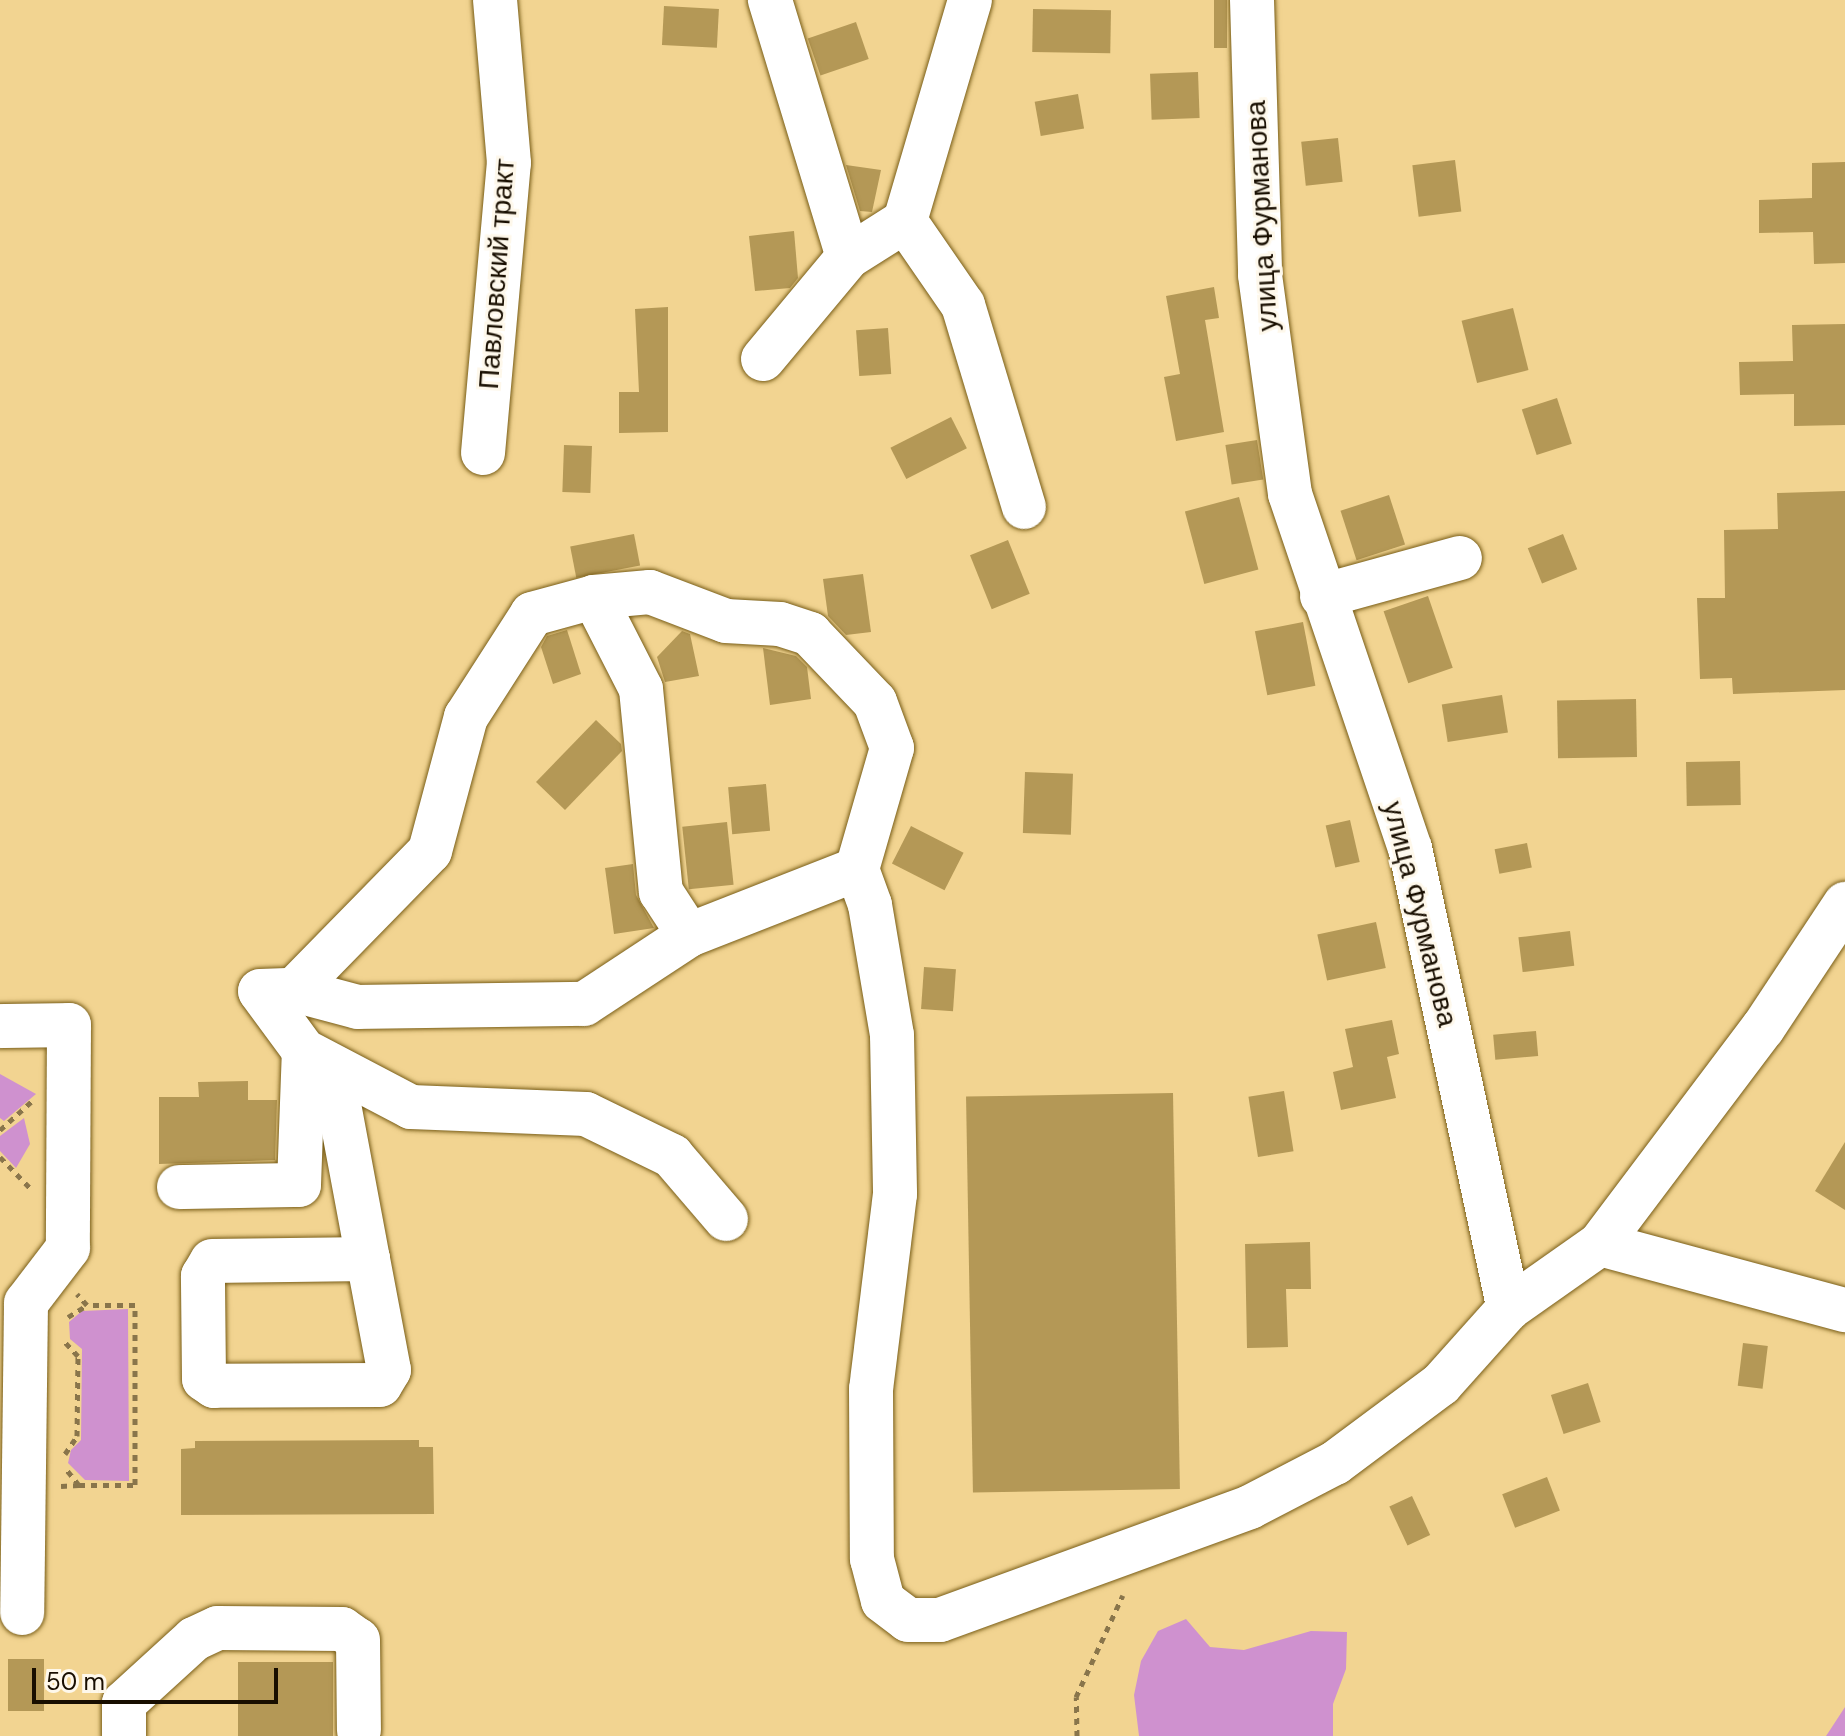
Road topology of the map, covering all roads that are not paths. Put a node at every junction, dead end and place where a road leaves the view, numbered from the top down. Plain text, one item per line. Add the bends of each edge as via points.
1 (495, 0) edge
2 (770, 0) edge
3 (970, 0) edge
4 (1252, 0) edge
5 (905, 221) junction
6 (848, 257) junction
7 (763, 359) dead end
8 (483, 453) dead end
9 (1024, 507) dead end
10 (1460, 558) dead end
11 (1322, 596) junction
12 (594, 597) junction
13 (857, 869) junction
14 (1845, 904) edge
15 (689, 935) junction
16 (277, 991) junction
17 (0, 1026) edge
18 (304, 1051) junction
19 (179, 1187) dead end
20 (726, 1219) dead end
21 (1600, 1244) junction
22 (368, 1259) junction
23 (1509, 1308) junction
24 (1845, 1310) edge
25 (22, 1613) dead end
26 (359, 1730) dead end
27 (124, 1736) edge

1 - 8 street, Павловский тракт via 509,163
2 - 6 street
3 - 5 street
4 - 11 street, улица Фурманова via 1260,275 1290,494
5 - 6 street
5 - 9 street via 963,305
6 - 7 street
10 - 11 street
11 - 23 street, улица Фурманова via 1410,848
12 - 13 street via 650,592 726,621 780,624 810,634 875,702 892,748
12 - 15 street via 641,689 661,892
12 - 16 street via 532,614 466,717 430,851
13 - 15 street
13 - 23 street via 870,905 892,1035 895,1194 871,1389 872,1559 883,1601 908,1620 940,1620 1145,1547 1250,1507 1335,1463 1441,1384
14 - 21 street via 1763,1028
15 - 16 street via 584,1004 358,1007
16 - 18 street
17 - 25 street via 69,1025 68,1248 26,1303
18 - 19 street via 299,1185
18 - 20 street via 411,1107 586,1114 672,1156
18 - 22 street via 338,1099
21 - 23 street
21 - 24 street
22 - 22 street via 389,1370 380,1385 214,1386 204,1379 203,1276 212,1261
26 - 27 street via 358,1640 342,1629 218,1628 194,1639 124,1703

